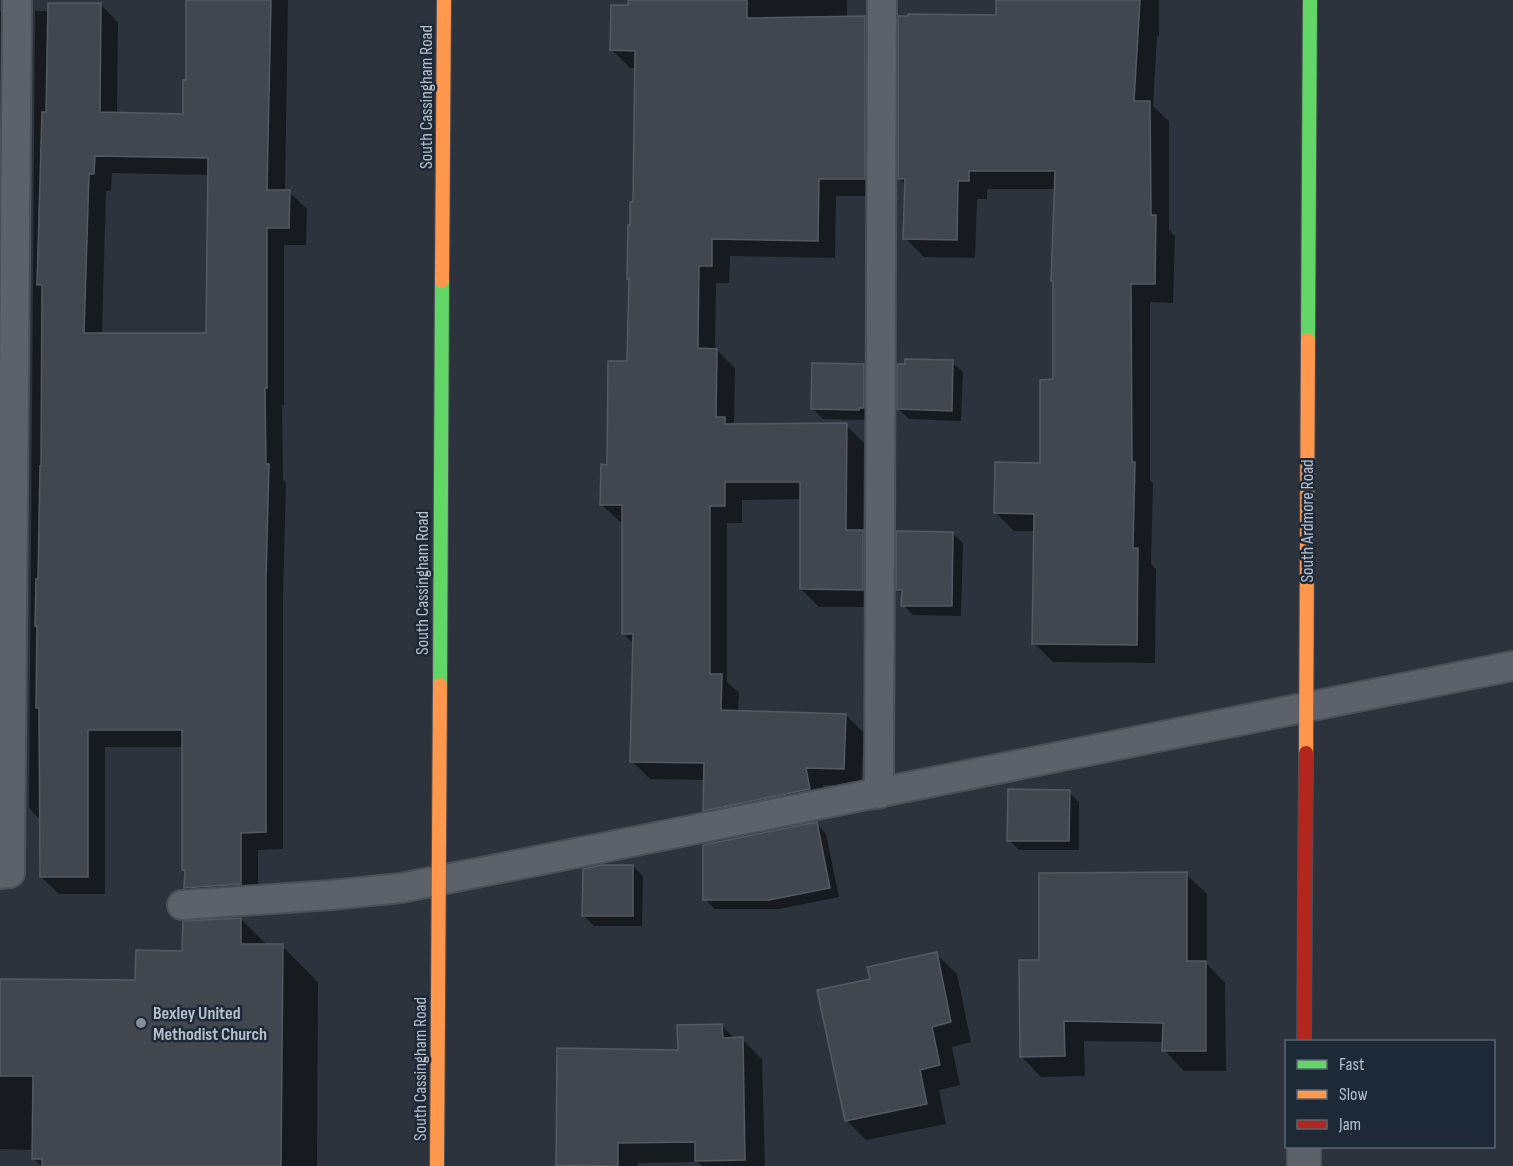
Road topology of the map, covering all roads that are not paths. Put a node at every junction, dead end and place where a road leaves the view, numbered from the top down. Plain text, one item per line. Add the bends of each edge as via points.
1 (16, 0) edge
2 (444, 0) edge
3 (882, 0) edge
4 (1310, 0) edge
5 (1513, 666) edge
6 (1306, 708) junction
7 (879, 794) junction
8 (0, 873) edge
9 (438, 882) junction
10 (182, 905) dead end
11 (1305, 1040) edge
12 (1304, 1148) edge
13 (437, 1166) edge
14 (1304, 1166) edge

1 - 8 lane via 10,873
2 - 9 street, South Cassingham Road
3 - 7 lane
4 - 6 street, South Ardmore Road
5 - 6 lane
6 - 7 lane
6 - 11 street, South Ardmore Road
7 - 9 lane
9 - 10 lane via 343,894
9 - 13 street, South Cassingham Road
12 - 14 street

